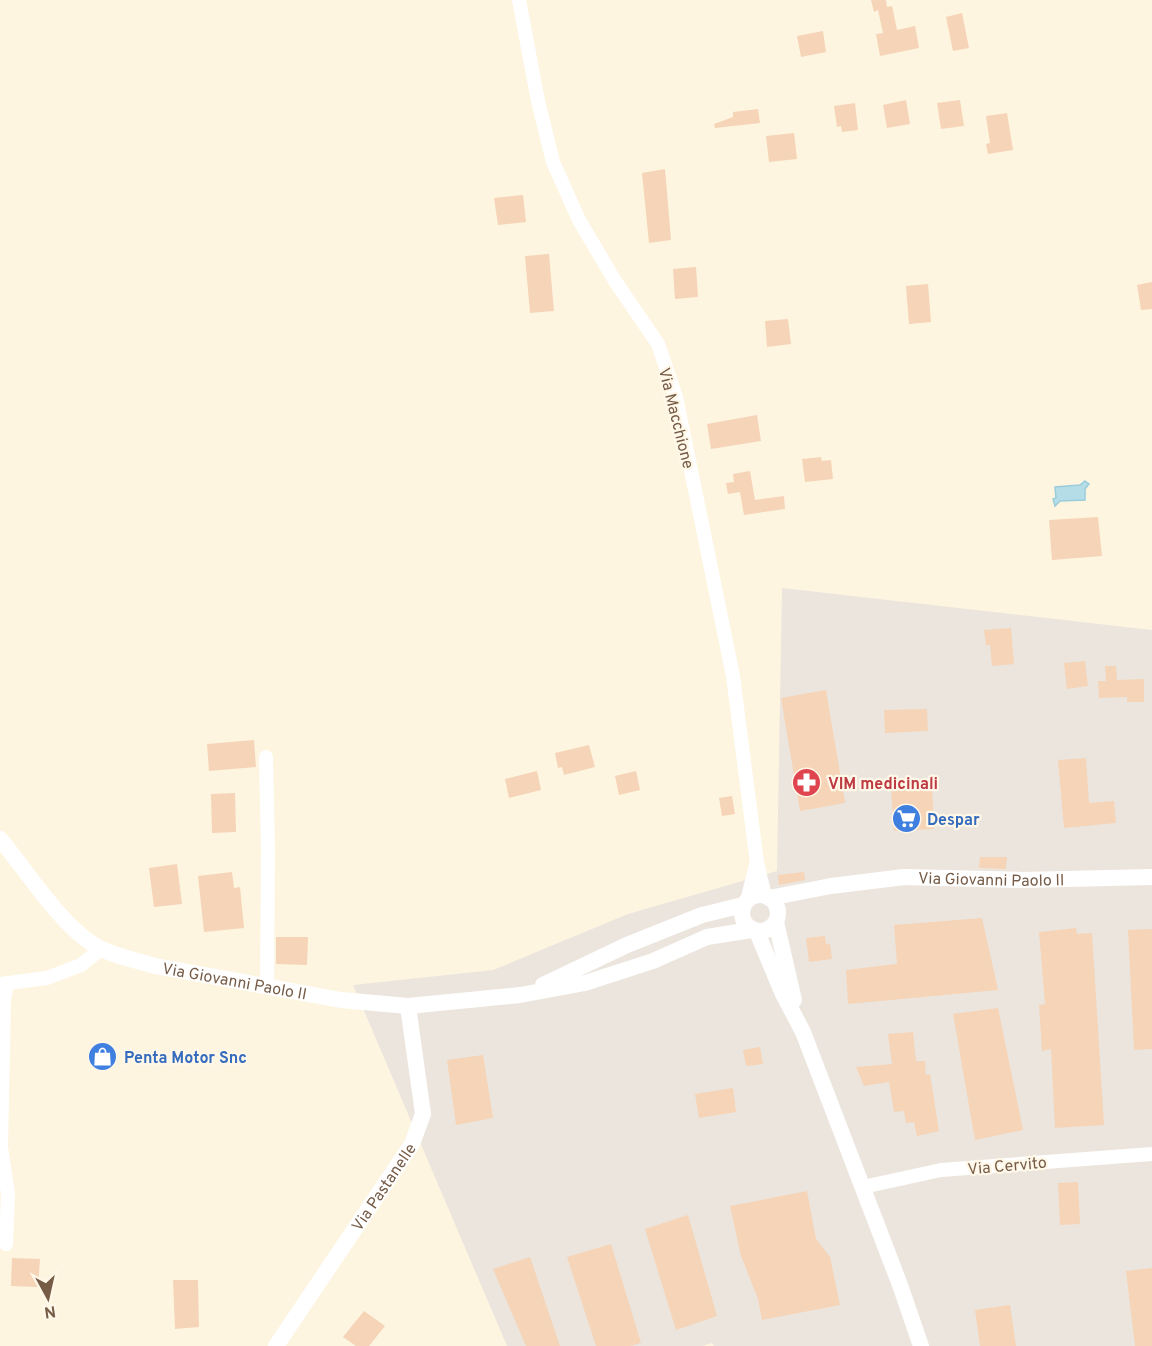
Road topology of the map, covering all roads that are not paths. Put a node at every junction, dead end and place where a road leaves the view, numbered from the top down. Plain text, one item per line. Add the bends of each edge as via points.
1 (519, 0) edge
2 (266, 757) dead end
3 (0, 838) edge
4 (757, 863) junction
5 (1152, 877) edge
6 (831, 886) junction
7 (767, 897) junction
8 (745, 903) junction
9 (777, 919) junction
10 (754, 931) junction
11 (102, 948) junction
12 (4, 984) edge
13 (267, 987) junction
14 (520, 995) junction
15 (408, 1006) junction
16 (803, 1032) junction
17 (1152, 1154) edge
18 (863, 1187) junction
19 (6, 1244) dead end
20 (276, 1346) edge
21 (921, 1346) edge

1 - 4 street, Via Macchione via 553,162 579,220 658,344 676,397 733,676
2 - 13 street
3 - 11 street, Via Giovanni Paolo II via 73,928
4 - 7 street, Via Macchione
4 - 8 street, Via Macchione
5 - 6 street, Via Giovanni Paolo II via 904,877
6 - 7 street
6 - 9 street via 797,901
7 - 8 street via 755,896
7 - 9 street via 776,905
8 - 10 street via 743,922
8 - 14 street, Via Giovanni Paolo II via 702,915 627,945
9 - 10 street via 768,930
9 - 16 street
10 - 14 street, Via Giovanni Paolo II via 707,937 653,961 585,983
10 - 16 street
11 - 12 street via 81,965 47,978
11 - 13 street, Via Giovanni Paolo II via 155,966
12 - 19 street via 1,1147 9,1194
13 - 15 street, Via Giovanni Paolo II via 341,1000
14 - 15 street, Via Giovanni Paolo II
15 - 20 street, Via Pastanelle via 423,1114 412,1144
16 - 18 street
17 - 18 street, Via Cervito via 941,1170
18 - 21 street

